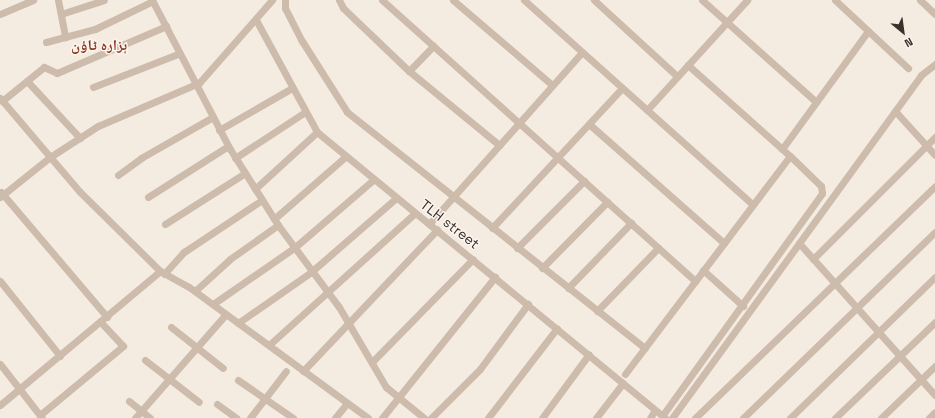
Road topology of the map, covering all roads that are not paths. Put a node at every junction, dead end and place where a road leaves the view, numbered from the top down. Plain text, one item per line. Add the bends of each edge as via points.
1 (33, 0) edge
2 (58, 0) edge
3 (104, 0) edge
4 (272, 0) edge
5 (285, 0) edge
6 (339, 0) edge
7 (382, 0) edge
8 (453, 0) edge
9 (524, 0) edge
10 (594, 0) edge
11 (702, 0) edge
12 (747, 0) edge
13 (835, 0) edge
14 (920, 0) edge
15 (153, 1) edge
16 (0, 14) edge
17 (61, 14) junction
18 (935, 14) edge
19 (256, 20) junction
20 (726, 22) junction
21 (166, 26) junction
22 (868, 31) junction
23 (65, 37) junction
24 (46, 42) dead end
25 (433, 46) junction
26 (582, 52) junction
27 (180, 53) junction
28 (935, 64) edge
29 (688, 65) junction
30 (908, 68) dead end
31 (409, 71) junction
32 (677, 76) junction
33 (27, 81) junction
34 (196, 84) junction
35 (552, 85) junction
36 (93, 87) dead end
37 (292, 88) junction
38 (622, 88) junction
39 (1, 99) edge
40 (816, 102) junction
41 (647, 110) junction
42 (895, 111) junction
43 (305, 112) junction
44 (213, 117) junction
45 (518, 123) junction
46 (589, 124) junction
47 (219, 130) junction
48 (317, 132) junction
49 (935, 137) edge
50 (80, 138) junction
51 (499, 145) junction
52 (926, 145) junction
53 (228, 146) junction
54 (782, 149) junction
55 (935, 155) edge
56 (790, 156) junction
57 (50, 157) junction
58 (235, 158) junction
59 (345, 158) junction
60 (557, 158) junction
61 (245, 173) junction
62 (118, 175) dead end
63 (373, 180) junction
64 (584, 181) junction
65 (935, 186) edge
66 (255, 189) junction
67 (1, 194) edge
68 (148, 197) dead end
69 (452, 197) junction
70 (396, 198) junction
71 (262, 200) junction
72 (607, 202) junction
73 (753, 205) junction
74 (415, 213) junction
75 (276, 222) junction
76 (631, 223) junction
77 (165, 224) dead end
78 (428, 224) junction
79 (492, 228) junction
80 (437, 230) junction
81 (935, 232) edge
82 (724, 243) junction
83 (799, 243) junction
84 (294, 248) junction
85 (517, 248) junction
86 (658, 248) junction
87 (473, 259) junction
88 (813, 259) junction
89 (542, 268) junction
90 (703, 270) junction
91 (311, 272) junction
92 (162, 273) junction
93 (495, 277) junction
94 (935, 277) edge
95 (0, 281) edge
96 (695, 281) junction
97 (834, 283) junction
98 (568, 288) junction
99 (195, 291) junction
100 (329, 294) junction
101 (213, 304) junction
102 (528, 304) junction
103 (743, 306) junction
104 (856, 307) junction
105 (597, 311) junction
106 (226, 314) junction
107 (104, 319) junction
108 (935, 322) edge
109 (238, 323) junction
110 (351, 324) junction
111 (171, 327) dead end
112 (557, 328) junction
113 (879, 333) junction
114 (269, 345) junction
115 (197, 347) junction
116 (645, 348) junction
117 (589, 354) junction
118 (60, 356) junction
119 (900, 356) junction
120 (145, 360) dead end
121 (372, 362) junction
122 (0, 364) edge
123 (935, 366) edge
124 (223, 368) dead end
125 (286, 371) dead end
126 (303, 371) junction
127 (625, 374) dead end
128 (170, 379) junction
129 (238, 380) dead end
130 (921, 380) junction
131 (623, 383) junction
132 (20, 389) junction
133 (935, 395) edge
134 (265, 398) junction
135 (398, 400) junction
136 (129, 401) dead end
137 (199, 402) dead end
138 (347, 403) junction
139 (217, 404) dead end
140 (0, 406) edge
141 (656, 410) junction
142 (141, 411) junction
143 (935, 412) edge
144 (41, 417) edge
145 (664, 417) edge
146 (135, 418) edge
147 (150, 418) edge
148 (236, 418) edge
149 (250, 418) edge
150 (293, 418) edge
151 (335, 418) edge
152 (368, 418) edge
153 (382, 418) edge
154 (424, 418) edge
155 (431, 418) edge
156 (488, 418) edge
157 (542, 418) edge
158 (596, 418) edge
159 (650, 418) edge
160 (672, 418) edge
161 (695, 418) edge
162 (743, 418) edge
163 (790, 418) edge
164 (835, 418) edge
165 (881, 418) edge
166 (929, 418) edge

1 - 16 street
2 - 17 street
3 - 17 street
4 - 19 street
5 - 69 street via 285,8 302,41 347,112
6 - 31 street via 343,8
7 - 25 street
8 - 35 street
9 - 26 street
10 - 32 street
11 - 20 street
12 - 20 street
13 - 22 street
14 - 18 street
15 - 21 street
15 - 23 street via 95,29
17 - 23 street
19 - 34 street
19 - 37 street, TLH street
20 - 29 street
20 - 40 street
21 - 27 street
21 - 33 street via 58,73 44,67
22 - 30 street
22 - 40 street
23 - 24 street
25 - 31 street
25 - 45 street
26 - 35 street
26 - 38 street
27 - 34 street
27 - 36 street
28 - 42 street via 921,75
29 - 32 street
29 - 54 street
31 - 51 street
32 - 41 street
33 - 39 street
33 - 50 street
34 - 44 street
34 - 50 street via 98,126
35 - 45 street
37 - 43 street, TLH street
37 - 47 street
38 - 41 street
38 - 46 street
39 - 57 street
40 - 54 street
41 - 73 street
42 - 52 street
42 - 83 street
43 - 48 street, TLH street
43 - 58 street
44 - 47 street
44 - 62 street via 141,158
45 - 51 street
45 - 60 street
46 - 60 street
46 - 82 street
47 - 53 street
48 - 59 street, TLH street
48 - 66 street
49 - 52 street
50 - 57 street
51 - 69 street
52 - 55 street
52 - 88 street
53 - 58 street
53 - 68 street
54 - 56 street
56 - 73 street
56 - 103 street via 821,186 822,193
57 - 67 street
57 - 92 street via 80,192
58 - 61 street
59 - 63 street, TLH street
59 - 75 street
60 - 64 street
60 - 79 street
61 - 66 street
61 - 77 street
63 - 70 street, TLH street
63 - 84 street
64 - 72 street
64 - 85 street
65 - 97 street
66 - 71 street
67 - 107 street
69 - 78 street
69 - 79 street
70 - 74 street, TLH street
70 - 91 street
71 - 75 street
71 - 92 street via 184,252
72 - 76 street
72 - 89 street
73 - 82 street
74 - 78 street, TLH street
74 - 100 street
75 - 84 street
75 - 99 street
76 - 86 street
76 - 98 street
78 - 80 street, TLH street
79 - 85 street
80 - 87 street, TLH street
80 - 110 street
81 - 104 street
82 - 90 street
83 - 88 street
83 - 160 street
84 - 91 street
84 - 101 street
85 - 89 street
86 - 96 street
86 - 105 street
87 - 93 street, TLH street
87 - 121 street
88 - 97 street
89 - 98 street
90 - 96 street
90 - 103 street
91 - 100 street
91 - 109 street
92 - 99 street
92 - 107 street
93 - 102 street, TLH street
93 - 135 street
94 - 113 street
95 - 118 street
96 - 116 street
97 - 104 street
97 - 161 street
98 - 105 street
99 - 101 street
100 - 110 street
100 - 114 street
101 - 106 street
102 - 112 street, TLH street
102 - 155 street via 480,369
103 - 145 street
104 - 113 street
104 - 162 street
105 - 116 street
106 - 109 street
106 - 115 street
107 - 118 street
107 - 144 street via 123,346
108 - 119 street
109 - 114 street
110 - 121 street
110 - 126 street
111 - 115 street
112 - 117 street, TLH street
112 - 156 street
113 - 119 street
113 - 163 street
114 - 126 street
115 - 124 street
115 - 128 street
116 - 127 street
117 - 131 street, TLH street
117 - 157 street
118 - 132 street
119 - 130 street
119 - 164 street
120 - 128 street
121 - 135 street via 386,387
122 - 132 street
123 - 130 street
125 - 134 street
126 - 138 street
128 - 137 street
128 - 142 street
129 - 134 street
130 - 133 street
130 - 165 street
131 - 141 street, TLH street
131 - 158 street
132 - 140 street
132 - 144 street
134 - 149 street
134 - 150 street
135 - 153 street
135 - 154 street
136 - 142 street
138 - 151 street
138 - 152 street
139 - 148 street
141 - 145 street, TLH street
141 - 159 street
142 - 146 street
142 - 147 street
143 - 166 street

